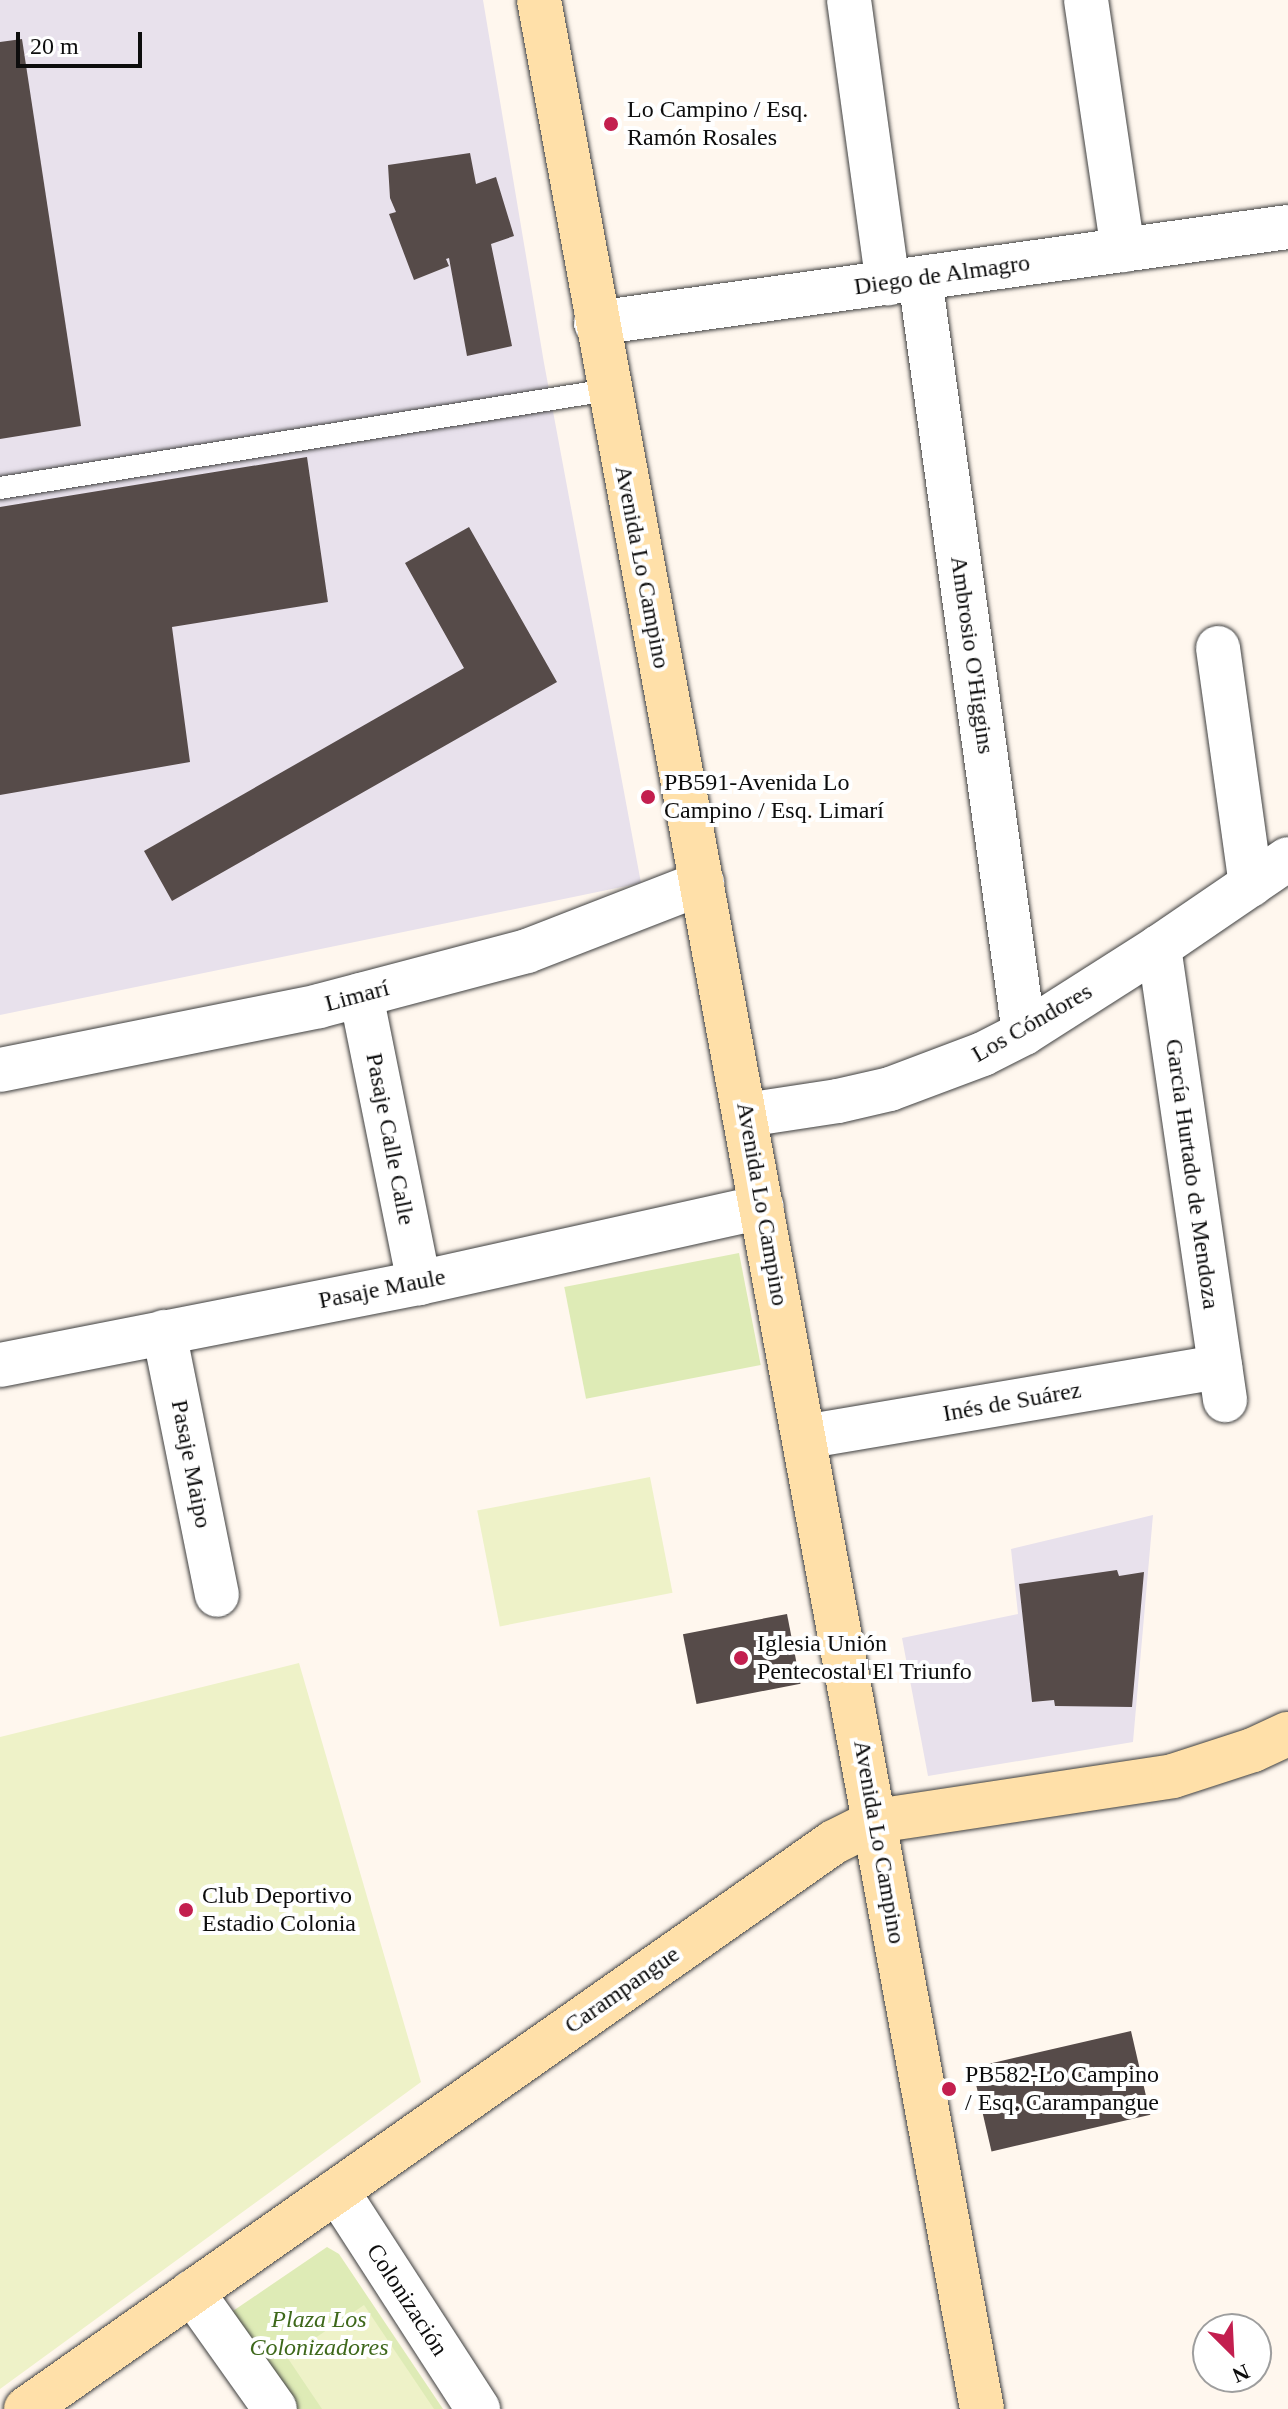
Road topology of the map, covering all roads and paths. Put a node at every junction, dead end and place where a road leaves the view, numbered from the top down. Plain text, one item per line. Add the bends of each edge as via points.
1 (539, 0) edge
2 (849, 0) edge
3 (1086, 0) edge
4 (1288, 227) edge
5 (1123, 250) junction
6 (904, 280) junction
7 (596, 323) junction
8 (608, 390) junction
9 (0, 488) edge
10 (1218, 648) dead end
11 (1288, 859) edge
12 (702, 883) junction
13 (1251, 885) junction
14 (1159, 947) junction
15 (361, 995) junction
16 (1024, 1033) junction
17 (0, 1070) edge
18 (746, 1115) junction
19 (762, 1207) junction
20 (419, 1283) junction
21 (164, 1332) junction
22 (0, 1365) edge
23 (1223, 1384) joint
24 (804, 1437) junction
25 (217, 1595) dead end
26 (1288, 1734) edge
27 (876, 1821) junction
28 (337, 2191) junction
29 (192, 2292) junction
30 (26, 2409) edge
31 (275, 2409) edge
32 (478, 2409) edge
33 (982, 2409) edge

1 - 7 main road, Avenida Lo Campino
2 - 6 street, Ambrosio O'Higgins
3 - 5 street
4 - 5 street, Diego de Almagro
5 - 6 street, Diego de Almagro
6 - 7 street, Diego de Almagro
6 - 16 street, Ambrosio O'Higgins
7 - 8 main road, Avenida Lo Campino
8 - 9 lane
8 - 12 main road, Avenida Lo Campino
10 - 13 street
11 - 13 street, Los Cóndores
12 - 15 street, Limarí via 527,951
12 - 18 main road, Avenida Lo Campino
13 - 14 street, Los Cóndores
14 - 16 street, Los Cóndores
14 - 23 street, García Hurtado de Mendoza
15 - 17 street, Limarí
15 - 20 street, Pasaje Calle Calle
16 - 18 street, Los Cóndores via 890,1089
18 - 19 main road, Avenida Lo Campino
19 - 20 street, Pasaje Maule
19 - 24 main road, Avenida Lo Campino
20 - 21 street, Pasaje Maule
21 - 22 street, Pasaje Maule
21 - 25 street, Pasaje Maipo
23 - 24 street, Inés de Suárez
24 - 27 main road, Avenida Lo Campino
26 - 27 main road, Carampangue via 1173,1776
27 - 28 main road, Carampangue via 796,1867
27 - 33 main road, Avenida Lo Campino
28 - 29 main road, Carampangue
28 - 32 street, Colonización
29 - 30 main road, Carampangue
29 - 31 street

